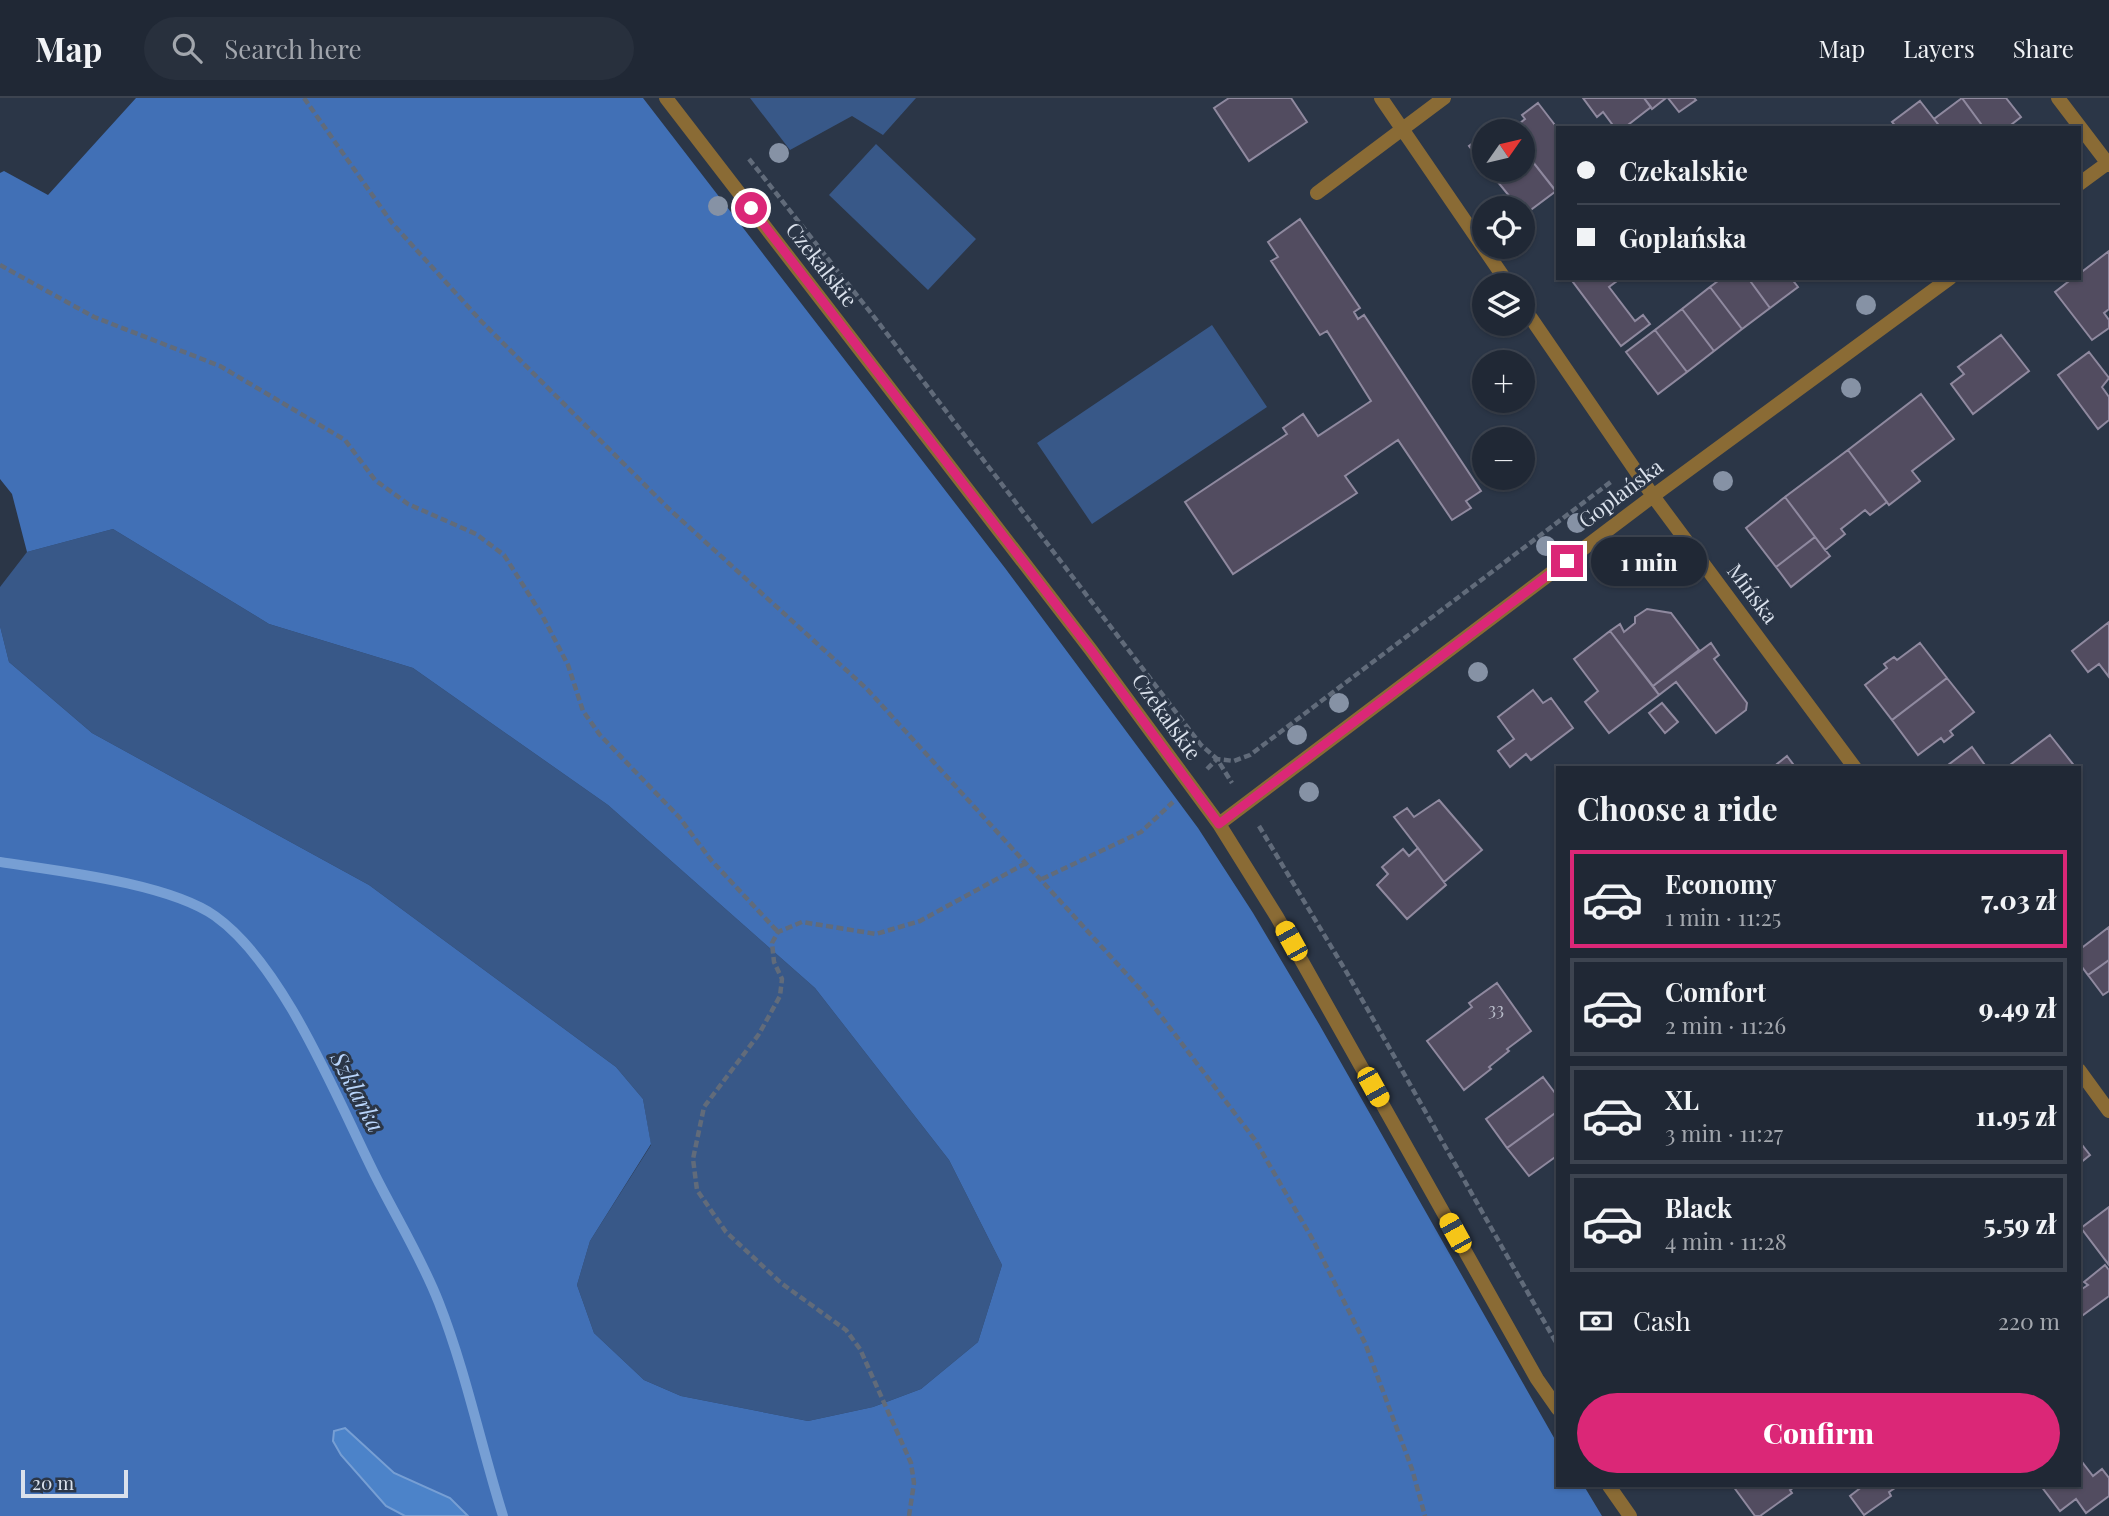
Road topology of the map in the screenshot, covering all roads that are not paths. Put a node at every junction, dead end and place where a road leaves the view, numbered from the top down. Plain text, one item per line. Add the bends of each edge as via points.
1 (666, 98) edge
2 (1381, 98) edge
3 (1444, 98) edge
4 (2058, 98) edge
5 (2080, 126) edge
6 (2081, 127) edge
7 (1402, 130) junction
8 (2109, 163) edge
9 (2081, 183) edge
10 (1317, 193) dead end
11 (1501, 273) edge
12 (1947, 280) edge
13 (1535, 324) edge
14 (1653, 496) junction
15 (1854, 766) edge
16 (1219, 824) junction
17 (2081, 1073) edge
18 (2109, 1111) edge
19 (1556, 1406) edge
20 (1610, 1487) edge
21 (1630, 1516) edge

1 - 16 street, Czekalskie
2 - 7 street
3 - 7 street
4 - 5 street
6 - 8 street
7 - 10 street
7 - 11 street
8 - 9 street
12 - 14 street, Goplańska
13 - 14 street, Mińska
14 - 15 street, Mińska
14 - 16 street, Goplańska
16 - 19 street, Czekalskie via 1277,917
17 - 18 street
20 - 21 street

